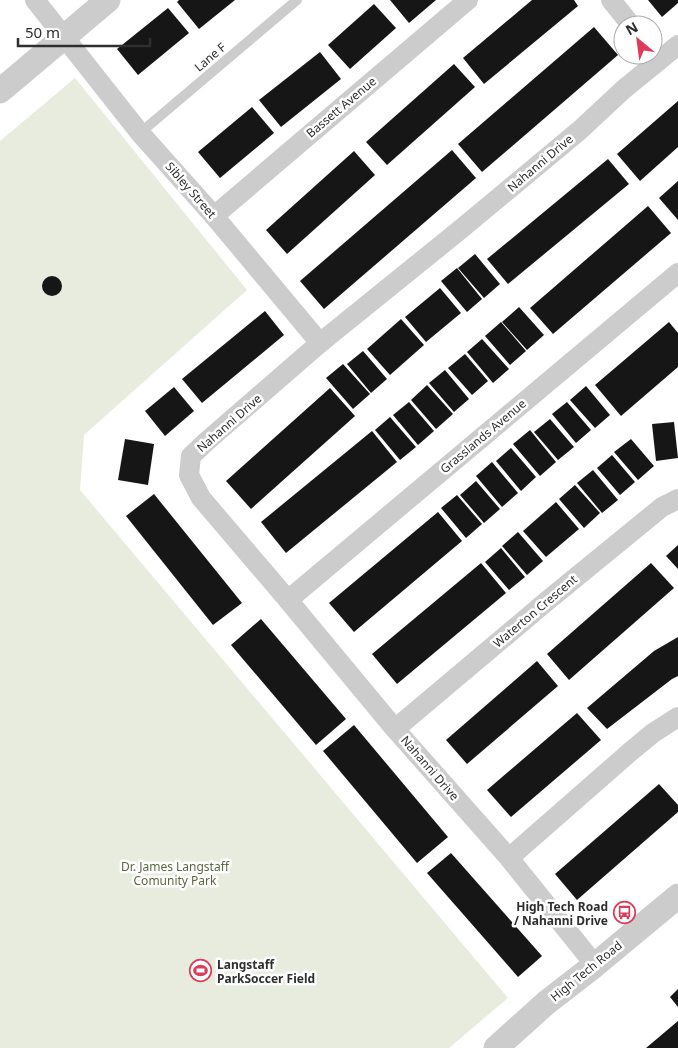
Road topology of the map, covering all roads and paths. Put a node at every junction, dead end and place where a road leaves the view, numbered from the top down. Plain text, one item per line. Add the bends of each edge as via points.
1 (35, 0) edge
2 (108, 0) edge
3 (297, 0) edge
4 (468, 0) edge
5 (611, 0) edge
6 (623, 15) edge
7 (65, 37) junction
8 (678, 45) edge
9 (663, 52) edge
10 (647, 65) edge
11 (0, 91) edge
12 (140, 133) junction
13 (214, 216) junction
14 (678, 273) edge
15 (320, 343) junction
16 (678, 499) edge
17 (288, 600) junction
18 (678, 718) edge
19 (395, 729) junction
20 (509, 858) junction
21 (678, 896) edge
22 (596, 965) junction
23 (496, 1048) edge

1 - 7 street, Sibley Street
2 - 7 street
3 - 12 lane, Lane F
4 - 13 street, Bassett Avenue
5 - 6 street
7 - 11 street
7 - 12 street, Sibley Street
8 - 9 street, Nahanni Drive
10 - 15 street, Nahanni Drive via 580,130
12 - 13 street, Sibley Street
13 - 15 street, Sibley Street
14 - 17 street, Grasslands Avenue
15 - 17 street, Nahanni Drive via 191,456 189,475 201,498
16 - 19 street, Waterton Crescent via 651,515
17 - 19 street, Nahanni Drive
18 - 20 street via 630,752
19 - 20 street, Nahanni Drive
20 - 22 street, Nahanni Drive
21 - 22 street, High Tech Road
22 - 23 street, High Tech Road via 546,1003

